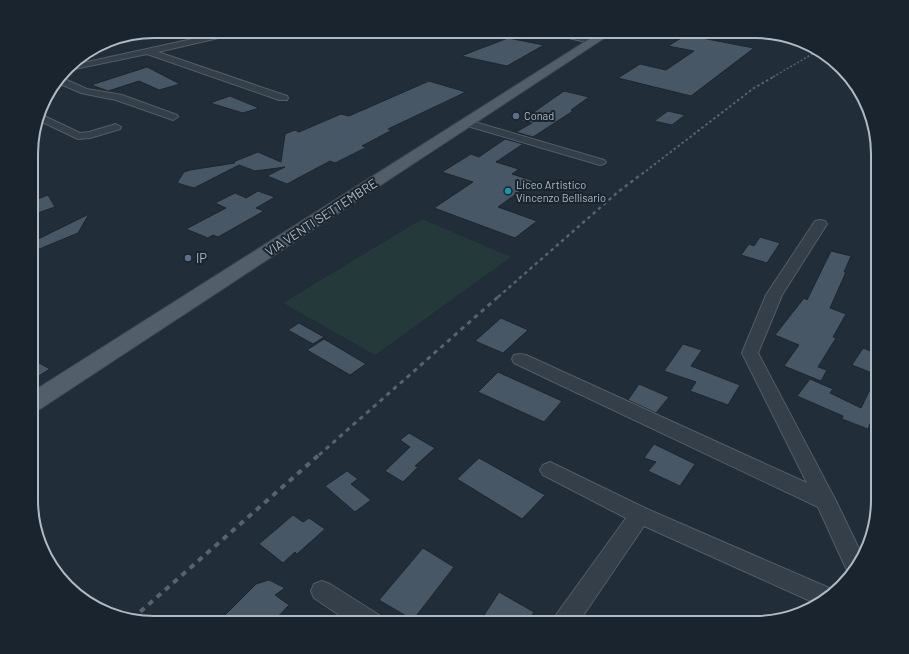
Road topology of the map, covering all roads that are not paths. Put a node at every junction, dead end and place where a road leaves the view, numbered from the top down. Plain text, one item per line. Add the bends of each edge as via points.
1 (206, 38) edge
2 (582, 38) edge
3 (600, 38) edge
4 (595, 41) junction
5 (147, 50) junction
6 (78, 66) edge
7 (63, 81) edge
8 (283, 98) dead end
9 (173, 117) dead end
10 (43, 119) edge
11 (468, 123) junction
12 (116, 127) dead end
13 (600, 162) dead end
14 (820, 224) dead end
15 (520, 359) dead end
16 (38, 399) edge
17 (550, 470) dead end
18 (826, 501) junction
19 (640, 515) junction
20 (854, 561) edge
21 (322, 591) dead end
22 (822, 595) edge
23 (360, 616) edge
24 (569, 616) edge

1 - 5 street
2 - 4 street
3 - 4 main road, VIA VENTI SETTEMBRE
4 - 11 main road, VIA VENTI SETTEMBRE
5 - 6 street
5 - 8 street
7 - 9 street via 86,92 121,98
10 - 12 street via 78,136
11 - 13 street
11 - 16 main road, VIA VENTI SETTEMBRE
14 - 18 street via 774,295 750,353
15 - 18 street
17 - 19 street
18 - 20 street
19 - 22 street
19 - 24 street
21 - 23 street

